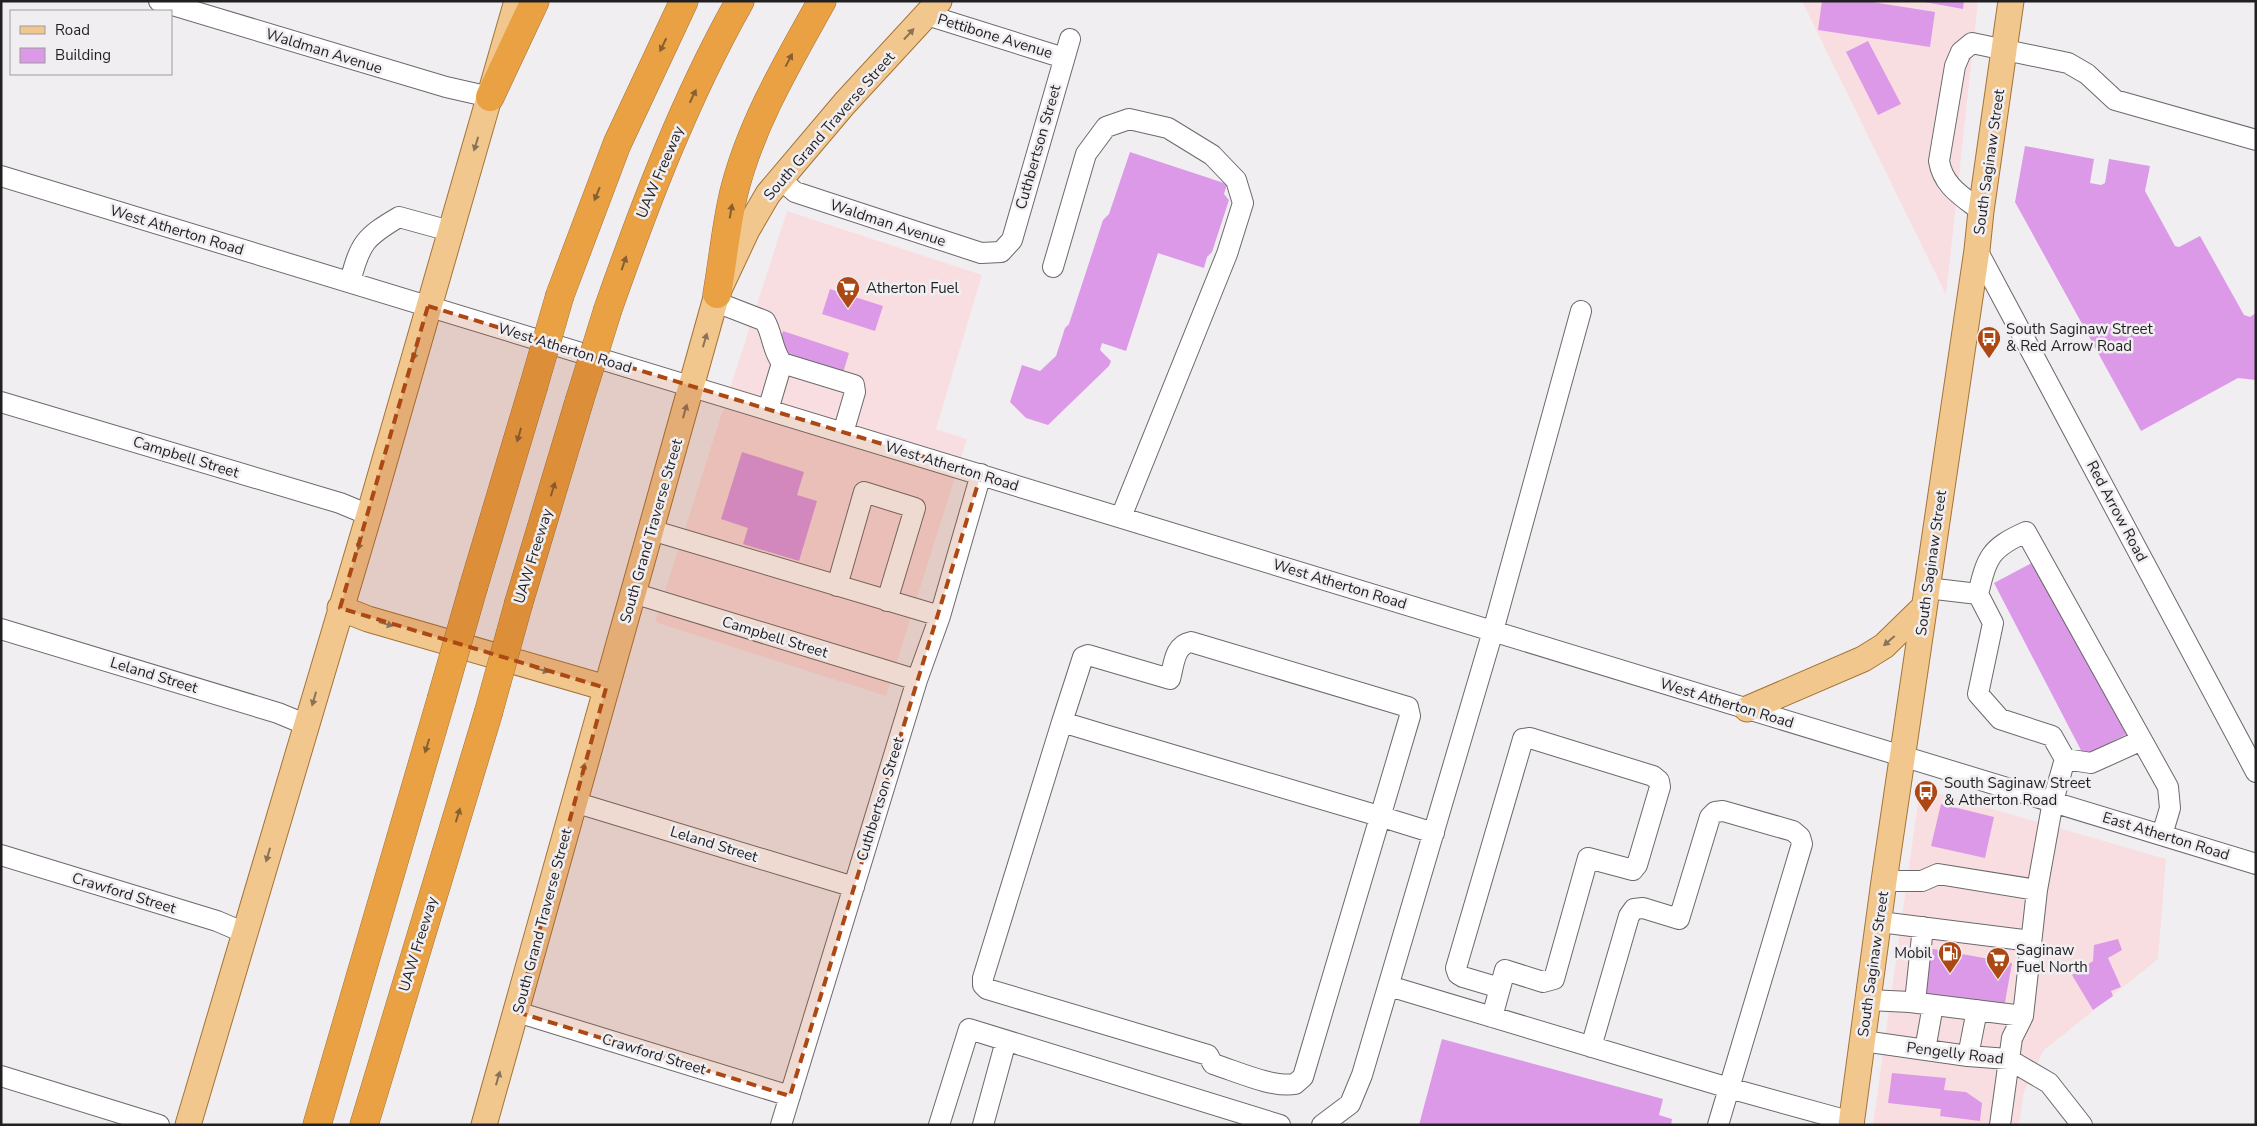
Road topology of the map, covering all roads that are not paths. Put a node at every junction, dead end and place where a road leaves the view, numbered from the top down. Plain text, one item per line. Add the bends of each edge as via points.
1 (159, 1) edge
2 (517, 1) edge
3 (535, 1) edge
4 (684, 1) edge
5 (740, 1) edge
6 (822, 1) edge
7 (2011, 1) edge
8 (933, 8) edge
9 (1067, 48) joint
10 (2004, 48) junction
11 (490, 97) junction
12 (2256, 140) edge
13 (1, 176) edge
14 (780, 179) junction
15 (1981, 211) junction
16 (450, 231) junction
17 (1977, 250) junction
18 (1001, 252) joint
19 (1053, 266) dead end
20 (350, 282) junction
21 (717, 298) junction
22 (428, 306) junction
23 (1580, 311) dead end
24 (782, 363) junction
25 (692, 387) junction
26 (1, 402) edge
27 (768, 410) junction
28 (843, 433) junction
29 (981, 474) junction
30 (369, 514) junction
31 (1121, 517) junction
32 (651, 530) junction
33 (837, 586) junction
34 (632, 593) junction
35 (1978, 594) junction
36 (1925, 598) junction
37 (887, 601) junction
38 (340, 608) junction
39 (940, 616) junction
40 (1, 629) edge
41 (1493, 631) junction
42 (917, 680) junction
43 (606, 688) junction
44 (1747, 709) junction
45 (1062, 722) junction
46 (306, 724) junction
47 (2142, 740) junction
48 (1903, 756) junction
49 (2065, 759) junction
50 (2256, 772) edge
51 (2053, 801) junction
52 (574, 802) junction
53 (1379, 816) junction
54 (403, 827) junction
55 (1434, 833) junction
56 (2162, 835) junction
57 (1, 856) edge
58 (444, 862) junction
59 (2256, 864) edge
60 (1884, 881) junction
61 (854, 886) junction
62 (2037, 890) junction
63 (1880, 922) junction
64 (1923, 927) junction
65 (245, 933) junction
66 (2031, 941) junction
67 (1389, 986) junction
68 (1500, 988) junction
69 (1869, 1000) junction
70 (1924, 1004) junction
71 (1977, 1010) junction
72 (517, 1012) junction
73 (2023, 1016) junction
74 (1492, 1017) junction
75 (1006, 1041) junction
76 (1863, 1041) junction
77 (1591, 1047) junction
78 (1925, 1050) junction
79 (1968, 1056) junction
80 (2008, 1059) junction
81 (1, 1076) edge
82 (1729, 1088) junction
83 (790, 1096) junction
84 (1852, 1123) edge
85 (159, 1125) edge
86 (188, 1125) edge
87 (298, 1125) edge
88 (317, 1125) edge
89 (364, 1125) edge
90 (382, 1125) edge
91 (484, 1125) edge
92 (781, 1125) edge
93 (940, 1125) edge
94 (983, 1125) edge
95 (1280, 1125) edge
96 (1322, 1125) edge
97 (1718, 1125) edge
98 (2000, 1125) edge
99 (2082, 1125) edge

1 - 11 street, Waldman Avenue via 446,87
2 - 11 main road
3 - 11 highway
4 -> 54 highway, bridge via 617,144 560,295
58 -> 5 highway, UAW Freeway, bridge via 608,309 665,158
21 -> 6 highway via 734,192 752,138
7 - 10 main road, South Saginaw Street
8 - 9 street, Pettibone Avenue
14 -> 8 main road, South Grand Traverse Street
9 - 18 street, Cuthbertson Street via 1012,240
10 - 12 street via 2068,63 2087,74 2115,100
10 - 15 main road, South Saginaw Street
10 - 15 street via 1972,43 1961,52 1955,66 1940,148 1941,175 1950,187
11 -> 16 main road
13 - 20 street, West Atherton Road
14 - 18 street, Waldman Avenue via 795,192 981,254
14 - 21 main road, South Grand Traverse Street via 746,230
15 - 17 main road, South Saginaw Street
16 - 20 street via 399,217 373,232 358,252
16 - 22 main road
17 - 36 main road, South Saginaw Street
17 - 50 street, Red Arrow Road
19 - 31 street via 1086,154 1106,126 1129,119 1168,128 1212,155 1236,180 1243,203 1227,254
20 - 22 street, West Atherton Road
21 - 24 street via 765,321 771,331 774,352
25 -> 21 main road, South Grand Traverse Street
22 - 25 street, West Atherton Road
22 -> 30 main road
23 - 41 street
24 - 27 street
24 - 28 street via 854,385 855,392
25 - 27 street, West Atherton Road
32 -> 25 main road, South Grand Traverse Street
26 - 30 street, Campbell Street
27 - 28 street, West Atherton Road
28 - 29 street, West Atherton Road
29 - 31 street, West Atherton Road
29 - 39 street, Cuthbertson Street
30 -> 38 main road
31 - 41 street, West Atherton Road
32 - 33 street
32 - 34 main road, South Grand Traverse Street
33 - 37 street
33 - 37 street via 864,492 915,508
34 - 42 street, Campbell Street
34 - 43 main road, South Grand Traverse Street
35 - 36 street
35 - 47 street via 1985,566 2002,543 2026,532
35 - 49 street via 1993,623 1978,694 2000,719 2052,736
36 -> 44 main road via 1884,646 1869,656
36 - 48 main road, South Saginaw Street
37 - 39 street
38 -> 43 main road
38 -> 46 main road
39 - 42 street, Cuthbertson Street
40 - 46 street, Leland Street
41 - 44 street, West Atherton Road
41 - 55 street
42 - 61 street, Cuthbertson Street
52 -> 43 main road, South Grand Traverse Street
44 - 48 street, West Atherton Road
45 - 53 street
45 - 53 street via 1080,662 1088,655 1170,679 1178,649 1183,643 1191,642 1408,707 1410,716
45 - 53 street via 983,985 987,989 1208,1055 1213,1064 1285,1086 1295,1084 1302,1077
46 -> 65 main road
47 - 49 street via 2092,763
47 - 56 street via 2168,787 2170,808
48 - 51 street, East Atherton Road
48 - 60 main road, South Saginaw Street
49 - 51 street
51 - 56 street, East Atherton Road
51 - 62 street
52 - 61 street, Leland Street
52 - 72 main road, South Grand Traverse Street
53 - 55 street
54 - 87 highway
54 - 88 highway
55 - 67 street
56 - 59 street, East Atherton Road
57 - 65 street, Crawford Street via 217,921
58 - 89 highway, UAW Freeway
58 - 90 highway
60 - 62 street via 1922,881 1938,874
60 - 63 main road, South Saginaw Street
61 - 83 street, Cuthbertson Street
62 - 66 street
63 - 64 street
63 - 69 main road, South Saginaw Street
64 - 66 street
64 - 70 street
65 - 86 main road
66 - 73 street
67 - 74 street
67 - 96 street via 1350,1104
68 - 68 street via 1505,970 1543,982 1554,979 1588,858 1626,870 1633,870 1637,865 1660,788 1659,781 1653,776 1530,738 1523,739 1456,968 1463,977
68 - 74 street
69 - 70 street
69 - 76 main road, South Saginaw Street
70 - 71 street
70 - 78 street
71 - 73 street
71 - 79 street
72 - 83 street, Crawford Street
91 -> 72 main road, South Grand Traverse Street
73 - 80 street via 2012,1038
74 - 77 street
75 - 93 street via 969,1029
75 - 94 street
75 - 95 street
76 - 78 street, Pengelly Road
76 - 84 main road, South Saginaw Street
77 - 82 street
77 - 82 street via 1629,916 1634,909 1643,908 1679,919 1710,817 1723,811 1793,831 1802,844
78 - 79 street, Pengelly Road
79 - 80 street, Pengelly Road
80 - 98 street
80 - 99 street, Pengelly Road via 2049,1083
81 - 85 street
82 - 84 street
82 - 97 street
83 - 92 street, Cuthbertson Street

